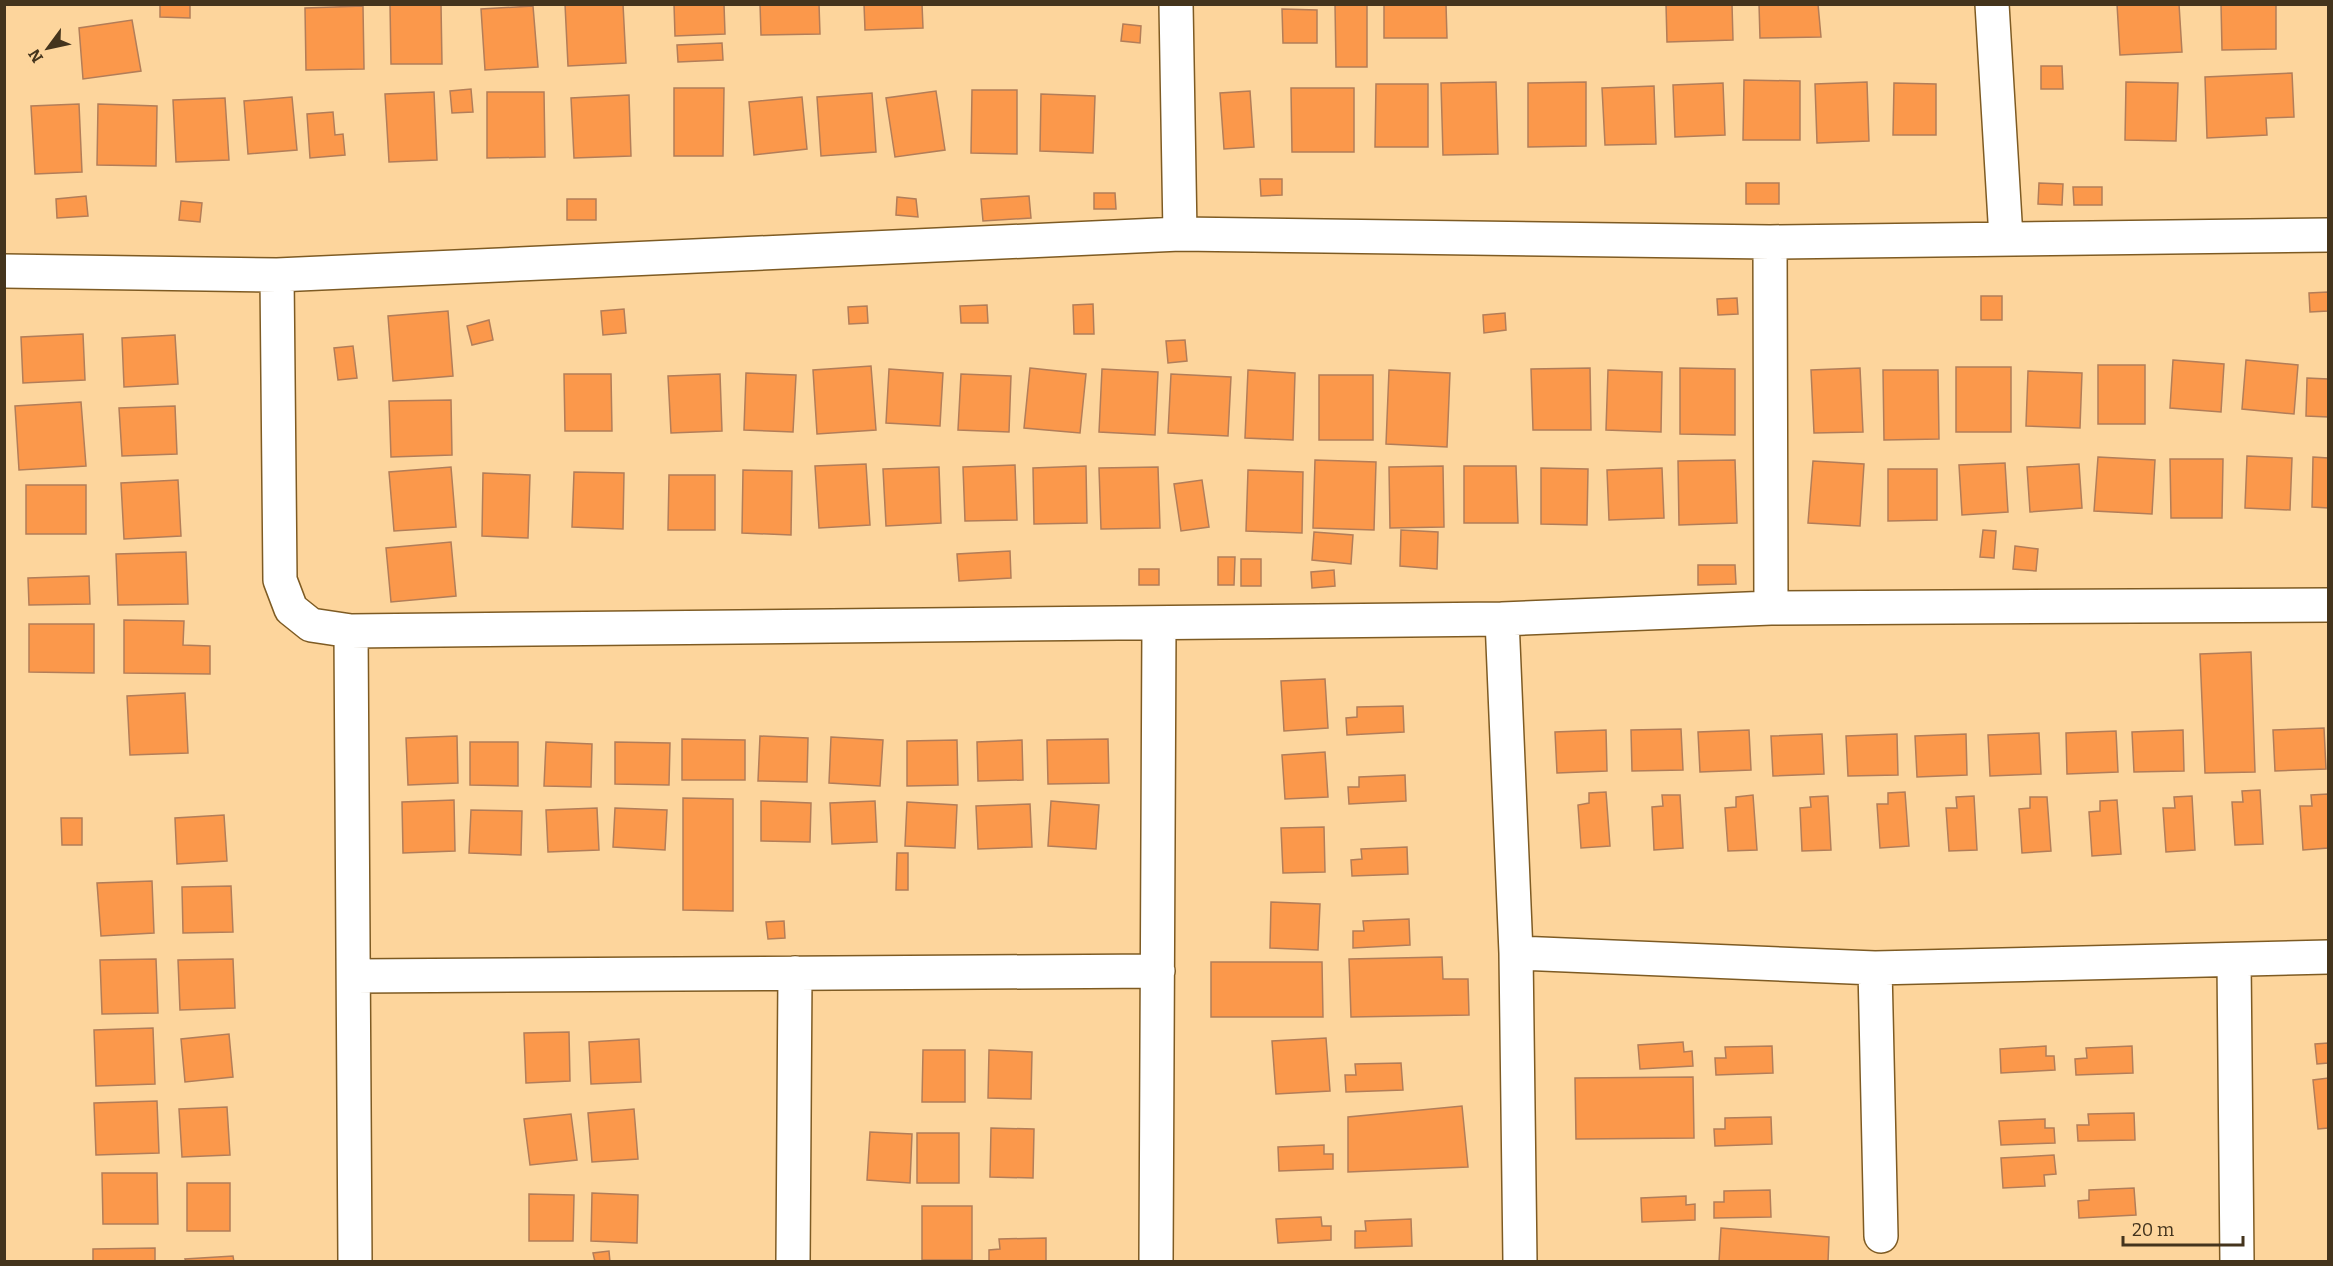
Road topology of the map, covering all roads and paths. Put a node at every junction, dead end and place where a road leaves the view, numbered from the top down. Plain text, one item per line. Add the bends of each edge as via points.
1 (1176, 4) edge
2 (1992, 4) edge
3 (1180, 234) junction
4 (2328, 235) edge
5 (2006, 238) junction
6 (1770, 242) junction
7 (4, 271) edge
8 (277, 275) junction
9 (2328, 605) edge
10 (1771, 608) junction
11 (1502, 619) junction
12 (1159, 624) junction
13 (351, 631) junction
14 (1516, 953) junction
15 (2328, 957) edge
16 (2234, 960) junction
17 (1875, 968) junction
18 (1158, 971) junction
19 (795, 973) junction
20 (355, 976) junction
21 (1881, 1236) dead end
22 (355, 1262) edge
23 (793, 1262) edge
24 (1156, 1262) edge
25 (1520, 1262) edge
26 (2237, 1262) edge

1 - 3 street
2 - 5 street
3 - 6 street
3 - 8 street
4 - 5 street
5 - 6 street
6 - 10 street
7 - 8 street
8 - 13 street via 280,580 291,609 311,625
9 - 10 street
10 - 11 street
11 - 12 street
11 - 14 street
12 - 13 street
12 - 18 street
13 - 20 street
14 - 17 street
14 - 25 street
15 - 16 street
16 - 17 street
16 - 26 street
17 - 21 street
18 - 19 street
18 - 24 street
19 - 20 street
19 - 23 street
20 - 22 street

